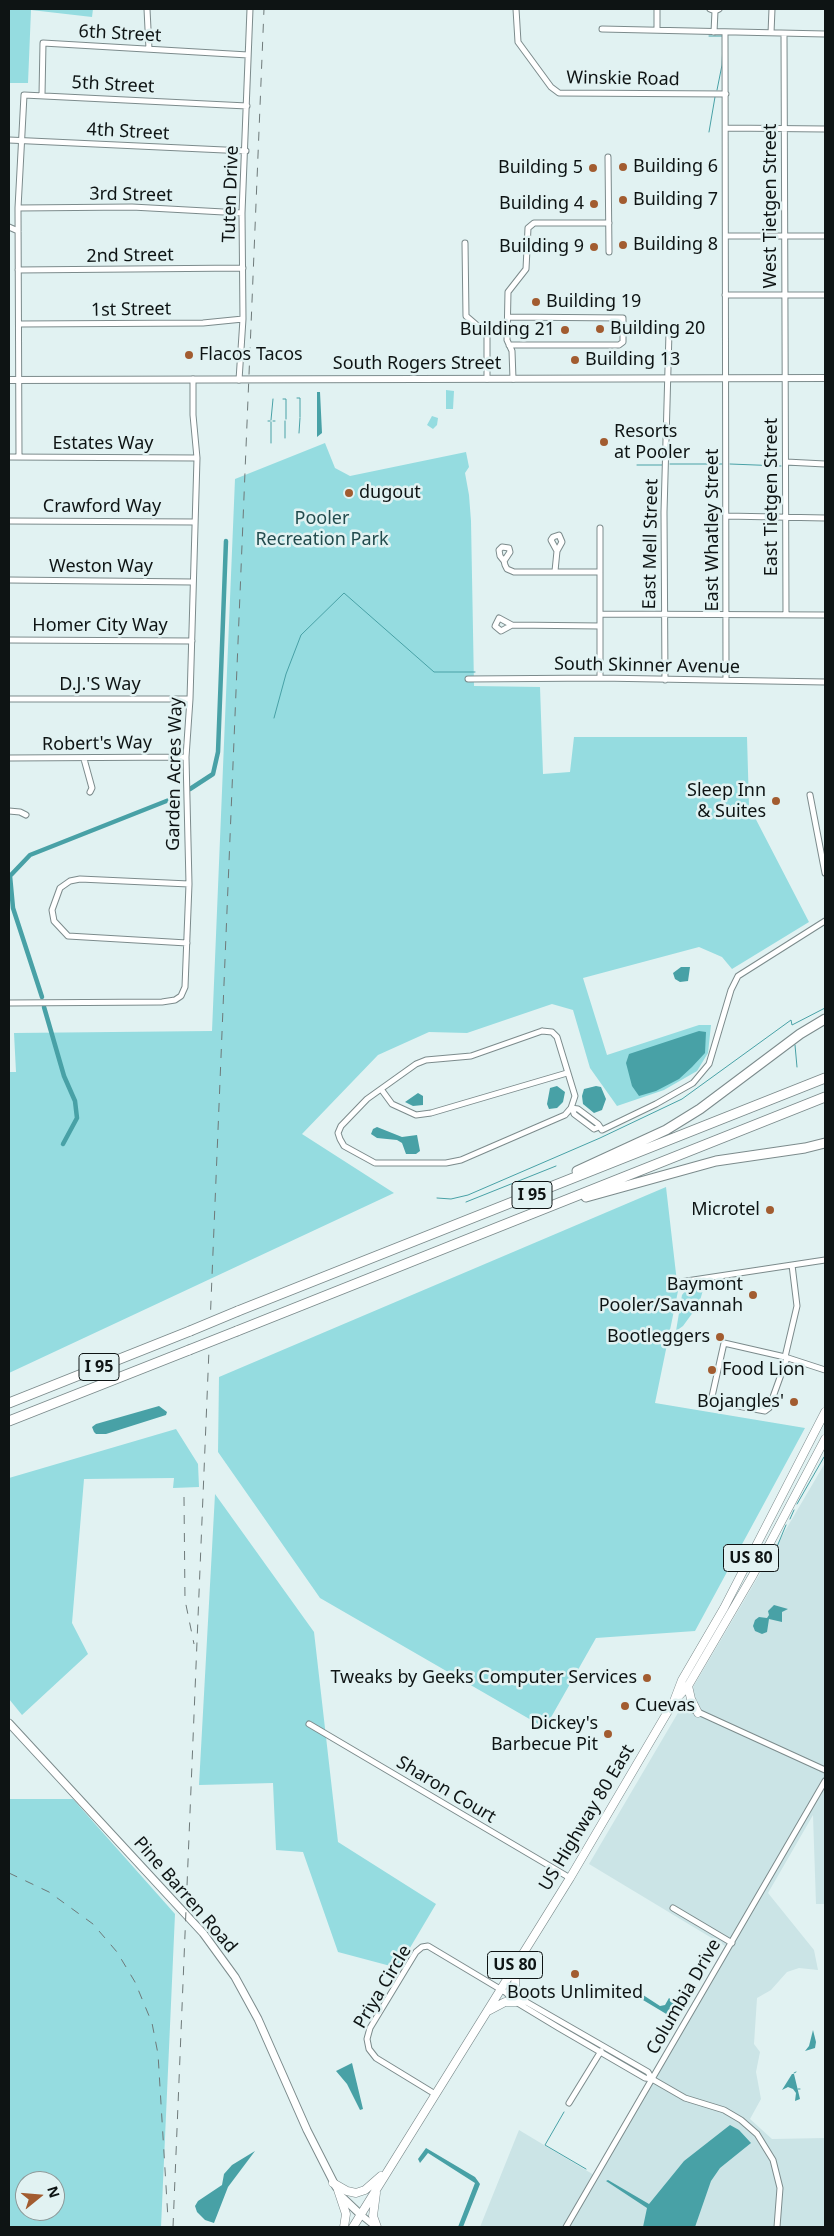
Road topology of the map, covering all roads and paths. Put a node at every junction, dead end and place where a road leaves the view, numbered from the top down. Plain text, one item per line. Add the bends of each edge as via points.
1 (147, 9) edge
2 (250, 9) edge
3 (516, 9) edge
4 (657, 9) edge
5 (715, 9) edge
6 (772, 9) edge
7 (602, 29) dead end
8 (657, 30) junction
9 (714, 32) junction
10 (725, 32) junction
11 (771, 33) junction
12 (784, 34) junction
13 (825, 34) edge
14 (149, 49) junction
15 (248, 55) junction
16 (726, 94) junction
17 (42, 95) junction
18 (247, 106) junction
19 (726, 128) junction
20 (785, 129) junction
21 (825, 129) edge
22 (9, 140) edge
23 (21, 141) junction
24 (246, 151) junction
25 (608, 157) dead end
26 (18, 208) junction
27 (242, 213) junction
28 (609, 223) junction
29 (9, 227) edge
30 (18, 231) junction
31 (726, 236) junction
32 (785, 236) junction
33 (825, 236) edge
34 (466, 243) dead end
35 (609, 252) dead end
36 (243, 268) junction
37 (18, 270) junction
38 (825, 295) edge
39 (725, 296) junction
40 (786, 296) junction
41 (508, 317) junction
42 (243, 319) junction
43 (20, 324) junction
44 (669, 332) dead end
45 (509, 345) junction
46 (825, 378) edge
47 (193, 379) junction
48 (487, 379) junction
49 (513, 379) junction
50 (668, 379) junction
51 (726, 379) junction
52 (785, 379) junction
53 (9, 380) edge
54 (18, 380) junction
55 (239, 380) junction
56 (9, 457) edge
57 (19, 457) junction
58 (197, 458) junction
59 (786, 462) junction
60 (825, 464) edge
61 (726, 516) junction
62 (786, 516) junction
63 (825, 518) edge
64 (9, 521) edge
65 (195, 522) junction
66 (600, 528) dead end
67 (557, 551) dead end
68 (504, 561) dead end
69 (555, 572) junction
70 (600, 572) junction
71 (9, 580) edge
72 (192, 582) junction
73 (600, 614) junction
74 (664, 615) junction
75 (727, 615) junction
76 (786, 615) junction
77 (825, 615) edge
78 (512, 625) dead end
79 (600, 626) junction
80 (9, 640) edge
81 (192, 641) junction
82 (600, 678) junction
83 (468, 679) dead end
84 (665, 680) junction
85 (726, 680) junction
86 (825, 682) edge
87 (9, 698) edge
88 (190, 699) junction
89 (186, 756) junction
90 (9, 758) edge
91 (84, 759) junction
92 (90, 792) dead end
93 (810, 795) dead end
94 (9, 811) edge
95 (26, 815) dead end
96 (825, 873) edge
97 (189, 884) junction
98 (825, 921) edge
99 (186, 943) junction
100 (9, 1003) edge
101 (825, 1020) edge
102 (567, 1072) junction
103 (825, 1078) edge
104 (381, 1089) junction
105 (825, 1097) edge
106 (572, 1109) junction
107 (825, 1143) edge
108 (522, 1199) junction
109 (552, 1206) junction
110 (825, 1260) edge
111 (792, 1265) junction
112 (680, 1282) dead end
113 (786, 1357) junction
114 (825, 1370) edge
115 (9, 1403) edge
116 (825, 1412) edge
117 (9, 1421) edge
118 (825, 1439) edge
119 (688, 1686) junction
120 (674, 1702) junction
121 (698, 1713) junction
122 (9, 1723) edge
123 (309, 1724) dead end
124 (825, 1770) edge
125 (825, 1781) edge
126 (570, 1878) junction
127 (673, 1908) dead end
128 (732, 1943) junction
129 (516, 1964) junction
130 (503, 1990) junction
131 (520, 2001) junction
132 (486, 2012) junction
133 (604, 2046) junction
134 (600, 2053) junction
135 (652, 2079) junction
136 (435, 2094) junction
137 (569, 2103) dead end
138 (389, 2170) junction
139 (335, 2187) junction
140 (377, 2188) junction
141 (360, 2215) junction
142 (344, 2227) edge
143 (353, 2227) edge
144 (376, 2227) edge
145 (566, 2227) edge
146 (776, 2227) edge

1 - 14 street
2 - 15 street, Tuten Drive
3 - 16 street, Winskie Road via 518,42 559,93
4 - 8 street
5 - 9 street
6 - 11 street
7 - 8 street
8 - 9 street
9 - 10 street
10 - 11 street
10 - 16 street, East Whatley Street
11 - 12 street
12 - 13 street
12 - 20 street, West Tietgen Street
14 - 15 street, 6th Street
14 - 17 street, 6th Street via 43,43
15 - 18 street, Tuten Drive
16 - 19 street, East Whatley Street
17 - 18 street, 5th Street
17 - 23 street, 5th Street via 24,95
18 - 24 street, Tuten Drive
19 - 20 street
19 - 31 street, East Whatley Street
20 - 21 street
20 - 32 street, West Tietgen Street
22 - 23 street, 4th Street
23 - 24 street, 4th Street
23 - 26 street
24 - 27 street, Tuten Drive
25 - 28 street
26 - 27 street, 3rd Street via 132,207
26 - 30 street
27 - 36 street, Tuten Drive
28 - 35 street
28 - 41 street via 534,223 530,226 526,269 508,292
29 - 30 street
30 - 37 street
31 - 32 street
31 - 39 street, East Whatley Street
32 - 33 street
32 - 40 street, West Tietgen Street
34 - 48 street via 466,316 487,334
36 - 37 street, 2nd Street
36 - 42 street, Tuten Drive
37 - 43 street
38 - 40 street
39 - 40 street
39 - 51 street, East Whatley Street
40 - 52 street, West Tietgen Street
41 - 45 street
41 - 45 street via 623,318 623,342 619,345
42 - 43 street, 1st Street via 194,323
42 - 55 street, Tuten Drive
43 - 54 street
44 - 50 street, East Mell Street
45 - 49 street
46 - 52 street, South Rogers Street
47 - 54 street, South Rogers Street
47 - 55 street, South Rogers Street
47 - 58 street, Garden Acres Way
48 - 49 street, South Rogers Street
48 - 55 street, South Rogers Street
49 - 50 street, South Rogers Street
50 - 51 street, South Rogers Street
50 - 74 street, East Mell Street
51 - 52 street, South Rogers Street
51 - 61 street, East Whatley Street
52 - 59 street, East Tietgen Street
53 - 54 street, South Rogers Street
54 - 57 street
56 - 57 street, Estates Way
57 - 58 street, Estates Way
58 - 65 street, Garden Acres Way
59 - 60 street
59 - 62 street, East Tietgen Street
61 - 62 street
61 - 75 street, East Whatley Street
62 - 63 street
62 - 76 street, East Tietgen Street
64 - 65 street, Crawford Way
65 - 72 street, Garden Acres Way
66 - 70 street
67 - 69 street
68 - 69 street via 507,569 514,572
69 - 70 street
70 - 73 street
71 - 72 street, Weston Way
72 - 81 street, Garden Acres Way
73 - 74 street
73 - 79 street
74 - 75 street
74 - 84 street, East Mell Street
75 - 76 street
75 - 85 street, East Whatley Street
76 - 77 street
78 - 79 street
79 - 82 street
80 - 81 street, Homer City Way
81 - 88 street, Garden Acres Way
82 - 83 street, South Skinner Avenue
82 - 84 street, South Skinner Avenue
84 - 85 street, South Skinner Avenue
85 - 86 street, South Skinner Avenue
87 - 88 street, D.J.'S Way
88 - 89 street, Garden Acres Way
89 - 91 street, Robert's Way
89 - 97 street, Garden Acres Way
90 - 91 street, Robert's Way
91 - 92 street via 92,788
93 - 96 street
94 - 95 street
97 - 99 street, Garden Acres Way
97 - 99 street via 78,879 60,888 52,910 54,921 68,936
98 - 106 street via 738,976 709,1064 693,1083 602,1130 599,1127 594,1129 591,1122 574,1114
99 - 100 street, Garden Acres Way via 185,987 175,1000
101 - 108 highway via 800,1034 700,1109 666,1130
102 - 104 street via 416,1115 392,1104
102 - 104 street via 557,1037 552,1032 542,1031 471,1056 426,1060
102 - 106 street via 575,1096
103 - 108 highway, I 95
104 - 106 street via 341,1126 338,1133 344,1146 375,1163 461,1160 565,1115
105 - 109 highway, I 95
107 - 109 highway via 716,1160
108 - 115 highway, I 95, bridge
109 - 117 highway, I 95, bridge
110 - 111 street
111 - 112 street
111 - 113 street via 797,1306
113 - 113 street via 724,1343 711,1401 765,1411 769,1408
113 - 114 street
116 - 120 main road, US Highway 80 East / US 80 via 724,1608 682,1680
118 - 119 main road, US 80 via 753,1575
119 - 120 main road, US 80
119 - 121 main road
120 - 121 street
120 - 126 main road, US Highway 80 East / US 80
121 - 124 street
122 - 139 main road, Pine Barren Road via 203,1933 235,1976
123 - 126 street, Sharon Court
125 - 128 street, Columbia Drive
126 - 129 main road, US Highway 80 East / US 80
127 - 128 street
128 - 135 street, Columbia Drive
129 - 130 main road, US Highway 80 East / US 80
129 - 131 main road via 515,1987
130 - 131 street, Priya Circle
130 - 132 main road, US Highway 80 East / US 80
130 - 136 street, Priya Circle via 436,1949 425,1946 416,1952 370,2028 367,2044 376,2058
131 - 132 main road via 505,2002
131 - 133 street
131 - 134 street
132 - 136 main road, US Highway 80 East / US 80
133 - 134 street
133 - 135 street via 648,2072
134 - 135 street
134 - 137 street
135 - 145 street, Columbia Drive
135 - 146 street via 685,2098 733,2114 757,2134 773,2160 780,2188
136 - 138 main road, US Highway 80 East / US 80
138 - 139 main road via 359,2192
138 - 140 main road, US Highway 80 East / US 80
139 - 141 main road, Pine Barren Road
139 - 142 main road via 346,2214
140 - 141 main road, US Highway 80 East / US 80
140 - 144 main road via 372,2216
141 - 143 main road, US Highway 80 East / US 80
141 - 144 street

